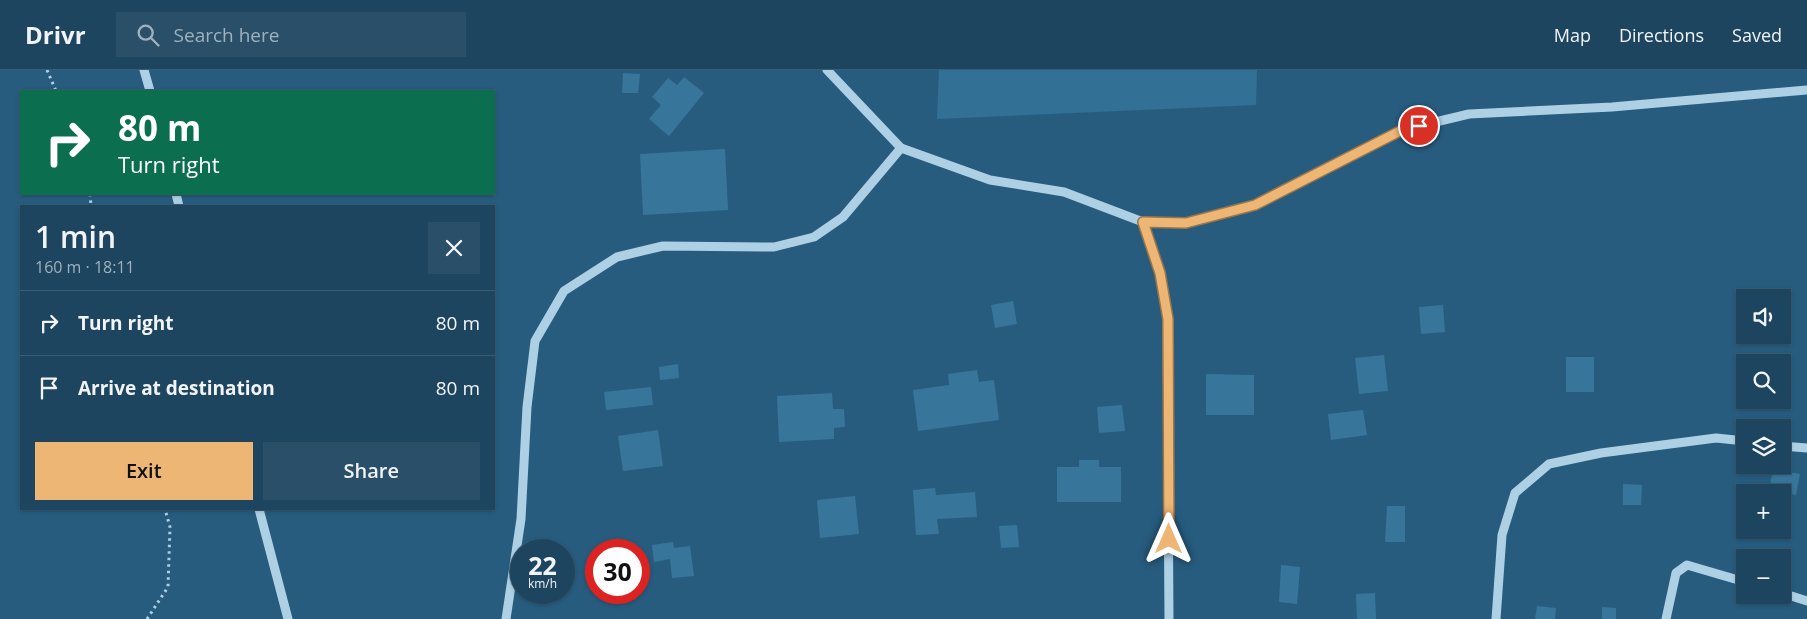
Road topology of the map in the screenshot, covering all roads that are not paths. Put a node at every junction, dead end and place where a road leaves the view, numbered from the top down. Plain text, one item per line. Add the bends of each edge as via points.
1 (144, 70) edge
2 (827, 70) edge
3 (150, 90) edge
4 (1807, 90) edge
5 (901, 148) junction
6 (1143, 222) junction
7 (1736, 441) edge
8 (1791, 447) edge
9 (1807, 448) edge
10 (259, 510) edge
11 (1736, 579) edge
12 (1791, 596) edge
13 (1807, 601) edge
14 (288, 619) edge
15 (506, 619) edge
16 (1169, 619) edge
17 (1496, 619) edge
18 (1666, 619) edge

1 - 3 street
2 - 5 street
4 - 6 street via 1612,107 1469,114 1402,130 1255,205 1186,223
5 - 6 street via 990,180 1064,192
5 - 15 street via 843,216 814,237 774,247 663,246 617,257 564,291 535,341 527,407 521,519
6 - 16 street via 1160,273 1168,319
7 - 17 street via 1716,438 1601,453 1549,464 1515,493 1502,535
8 - 9 street
10 - 14 street
11 - 18 street via 1687,565 1681,567 1676,573
12 - 13 street

